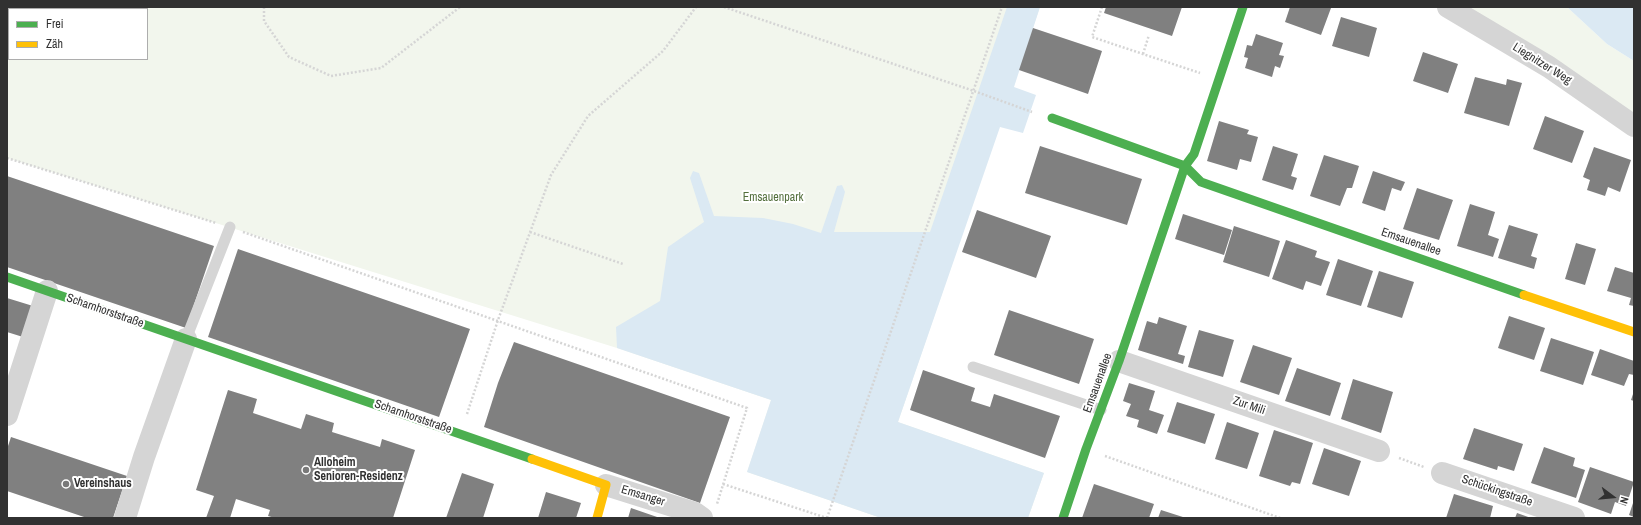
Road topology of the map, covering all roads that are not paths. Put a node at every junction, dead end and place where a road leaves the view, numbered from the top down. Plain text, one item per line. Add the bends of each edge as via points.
1 (1243, 7) edge
2 (1448, 7) edge
3 (1052, 118) dead end
4 (1634, 126) edge
5 (1185, 166) junction
6 (230, 227) road end
7 (7, 277) edge
8 (47, 291) junction
9 (1634, 332) edge
10 (186, 339) junction
11 (1119, 361) junction
12 (973, 367) dead end
13 (1101, 410) junction
14 (7, 414) edge
15 (1379, 451) road end
16 (1442, 473) road end
17 (606, 485) junction
18 (709, 511) edge
19 (125, 518) edge
20 (597, 518) edge
21 (1063, 518) edge
22 (1574, 518) edge

1 - 5 street, Emsauenallee via 1194,154
2 - 4 street, Liegnitzer Weg via 1549,67
3 - 5 street
5 - 9 street, Emsauenallee via 1200,182
5 - 11 street, Emsauenallee
6 - 10 lane
7 - 8 street, Scharnhorststraße
8 - 10 street, Scharnhorststraße
8 - 14 street
10 - 17 street, Scharnhorststraße
10 - 19 street
11 - 13 street, Emsauenallee
11 - 15 street, Zur Mili
12 - 13 lane
13 - 21 street, Emsauenallee
16 - 22 street, Schückingstraße
17 - 18 street, Emsanger via 695,513
17 - 20 street

